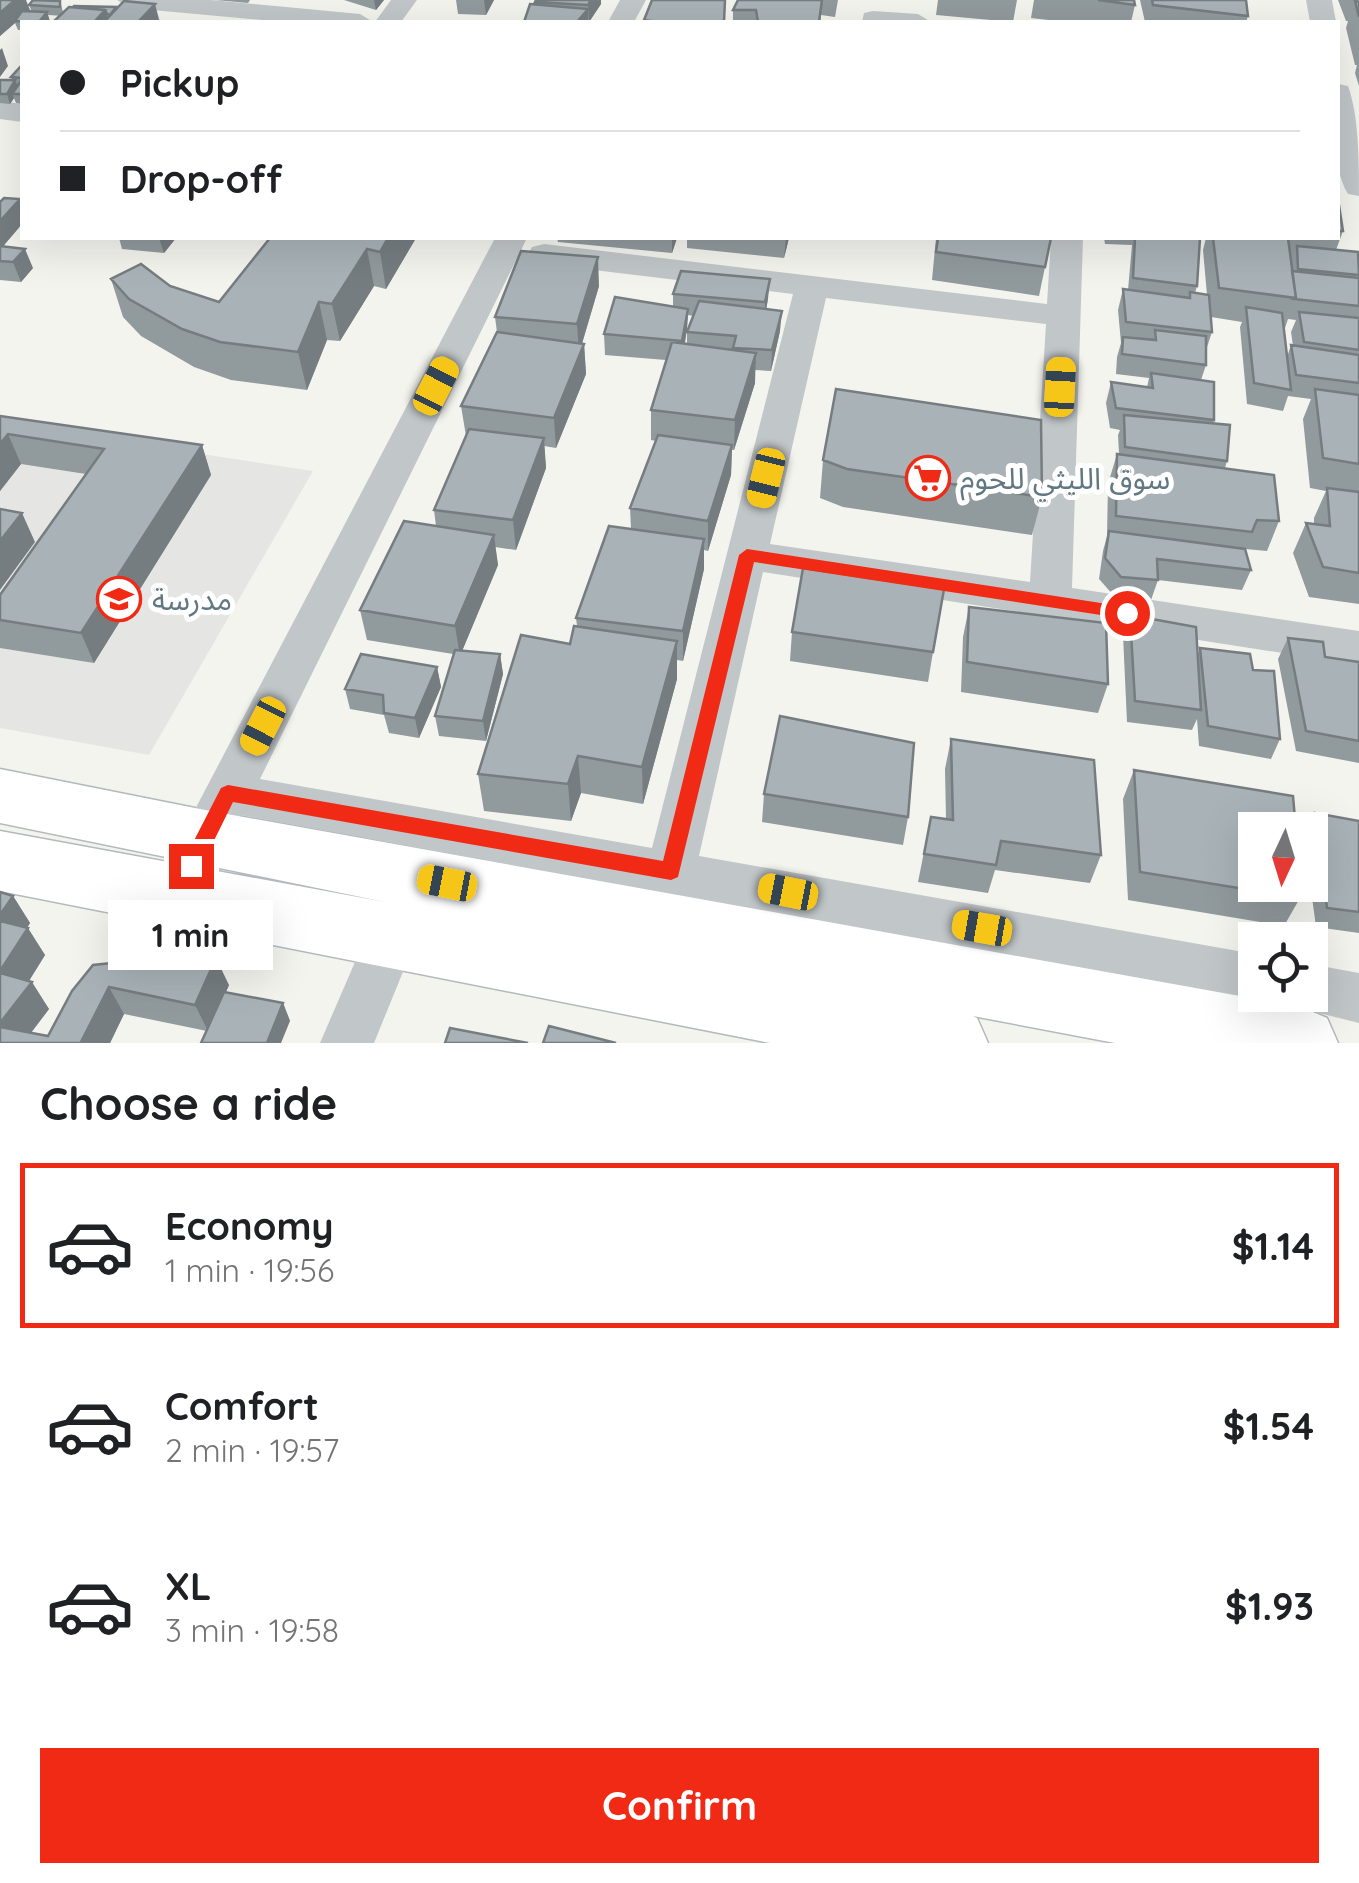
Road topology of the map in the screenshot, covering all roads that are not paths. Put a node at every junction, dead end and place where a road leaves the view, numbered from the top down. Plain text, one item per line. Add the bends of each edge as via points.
1 (130, 0) edge
2 (198, 3) edge
3 (875, 14) edge
4 (343, 20) edge
5 (900, 20) edge
6 (1340, 101) edge
7 (1359, 188) edge
8 (1068, 240) edge
9 (508, 244) edge
10 (812, 286) junction
11 (1064, 316) junction
12 (747, 555) junction
13 (1050, 601) junction
14 (1359, 648) edge
15 (0, 796) edge
16 (203, 842) junction
17 (0, 861) edge
18 (665, 896) junction
19 (392, 935) junction
20 (1238, 976) edge
21 (1328, 992) edge
22 (1359, 998) edge
23 (346, 1043) edge
24 (952, 1043) edge
25 (1301, 1043) edge

1 - 2 street
2 - 4 street
3 - 5 street
6 - 7 street
8 - 11 street
9 - 10 street
9 - 16 street
10 - 11 street
10 - 12 street
11 - 13 street
12 - 13 street
12 - 18 street
13 - 14 street
15 - 16 main road
16 - 17 main road
16 - 18 main road
16 - 19 main road
18 - 20 street
18 - 25 main road
19 - 23 street
19 - 24 main road
21 - 22 street

